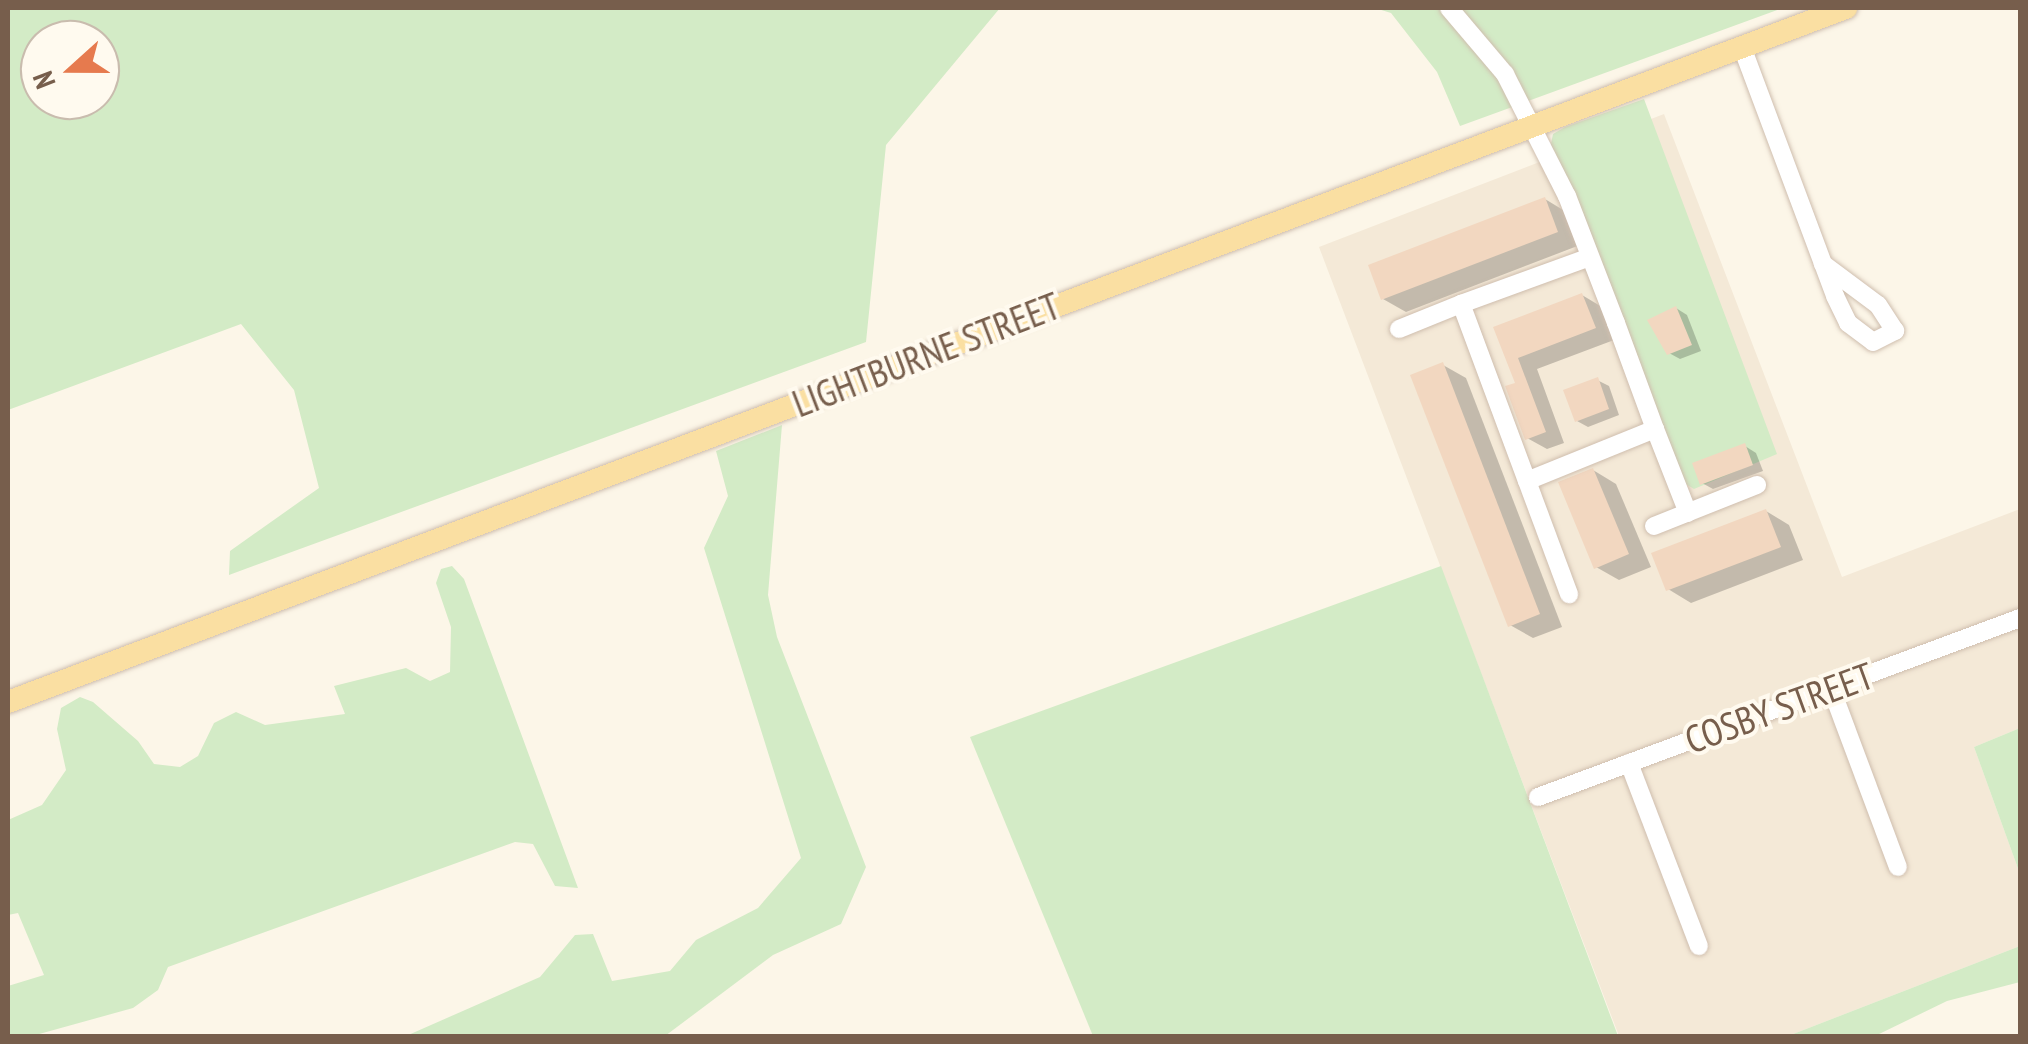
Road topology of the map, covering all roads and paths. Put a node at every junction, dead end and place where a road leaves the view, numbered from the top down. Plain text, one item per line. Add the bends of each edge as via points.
1 (1449, 8) edge
2 (1846, 8) edge
3 (1742, 47) junction
4 (1532, 128) junction
5 (1590, 256) junction
6 (1823, 264) junction
7 (1461, 304) junction
8 (1399, 329) dead end
9 (1654, 429) junction
10 (1527, 481) junction
11 (1757, 485) dead end
12 (1688, 512) junction
13 (1654, 526) dead end
14 (1570, 594) dead end
15 (2020, 618) edge
16 (1831, 688) junction
17 (8, 702) edge
18 (1629, 763) junction
19 (1538, 797) dead end
20 (1898, 866) dead end
21 (1699, 946) dead end

1 - 4 street via 1505,74
2 - 3 main road, LIGHTBURNE STREET
3 - 4 main road, LIGHTBURNE STREET
3 - 6 street
4 - 5 street
4 - 17 main road, LIGHTBURNE STREET
5 - 7 street
5 - 9 street
6 - 6 street via 1848,323 1862,338 1884,339 1895,331 1878,305
7 - 8 street
7 - 10 street
9 - 10 street
9 - 12 street
10 - 14 street
11 - 12 street
12 - 13 street
15 - 16 street, COSBY STREET
16 - 18 street, COSBY STREET
16 - 20 street
18 - 19 street, COSBY STREET
18 - 21 street

